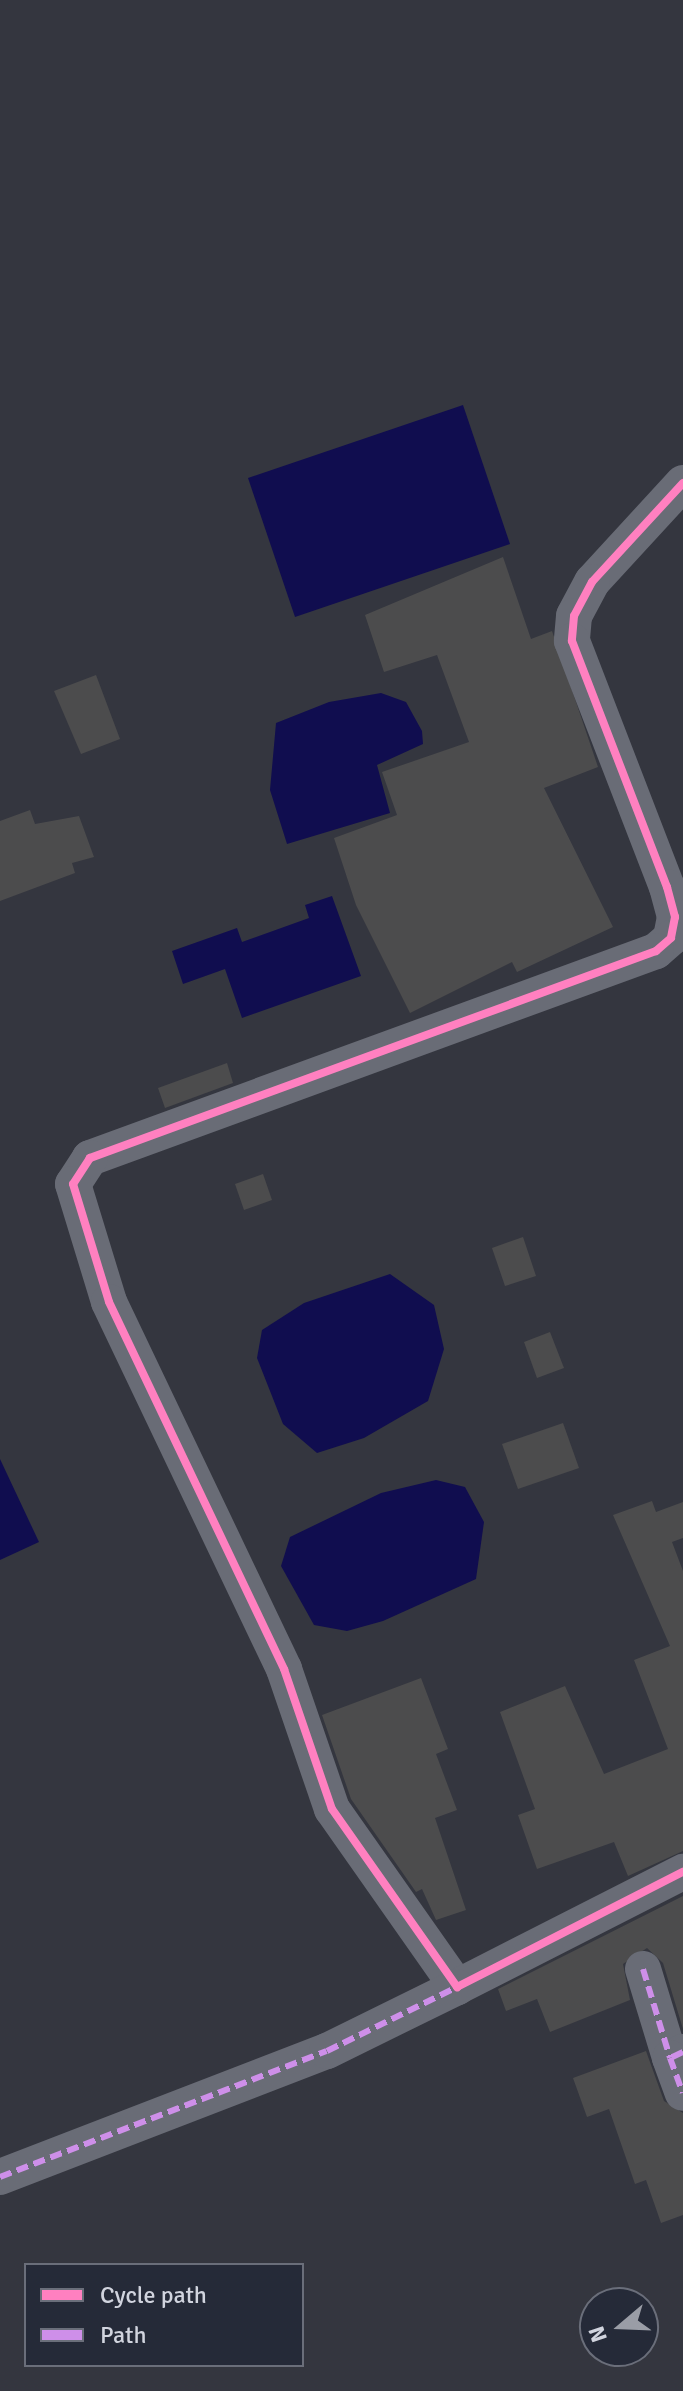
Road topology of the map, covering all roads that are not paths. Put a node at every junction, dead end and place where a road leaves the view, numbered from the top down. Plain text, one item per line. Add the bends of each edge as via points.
1 (683, 483) edge
2 (683, 1872) edge
3 (643, 1969) dead end
4 (457, 1987) junction
5 (676, 2055) edge
6 (683, 2093) edge
7 (0, 2177) edge

1 - 4 street via 592,582 574,616 572,641 667,887 675,917 671,938 656,951 90,1158 73,1184 109,1302 284,1669 332,1809
2 - 4 street
3 - 5 street
4 - 7 street via 327,2051
5 - 6 street

